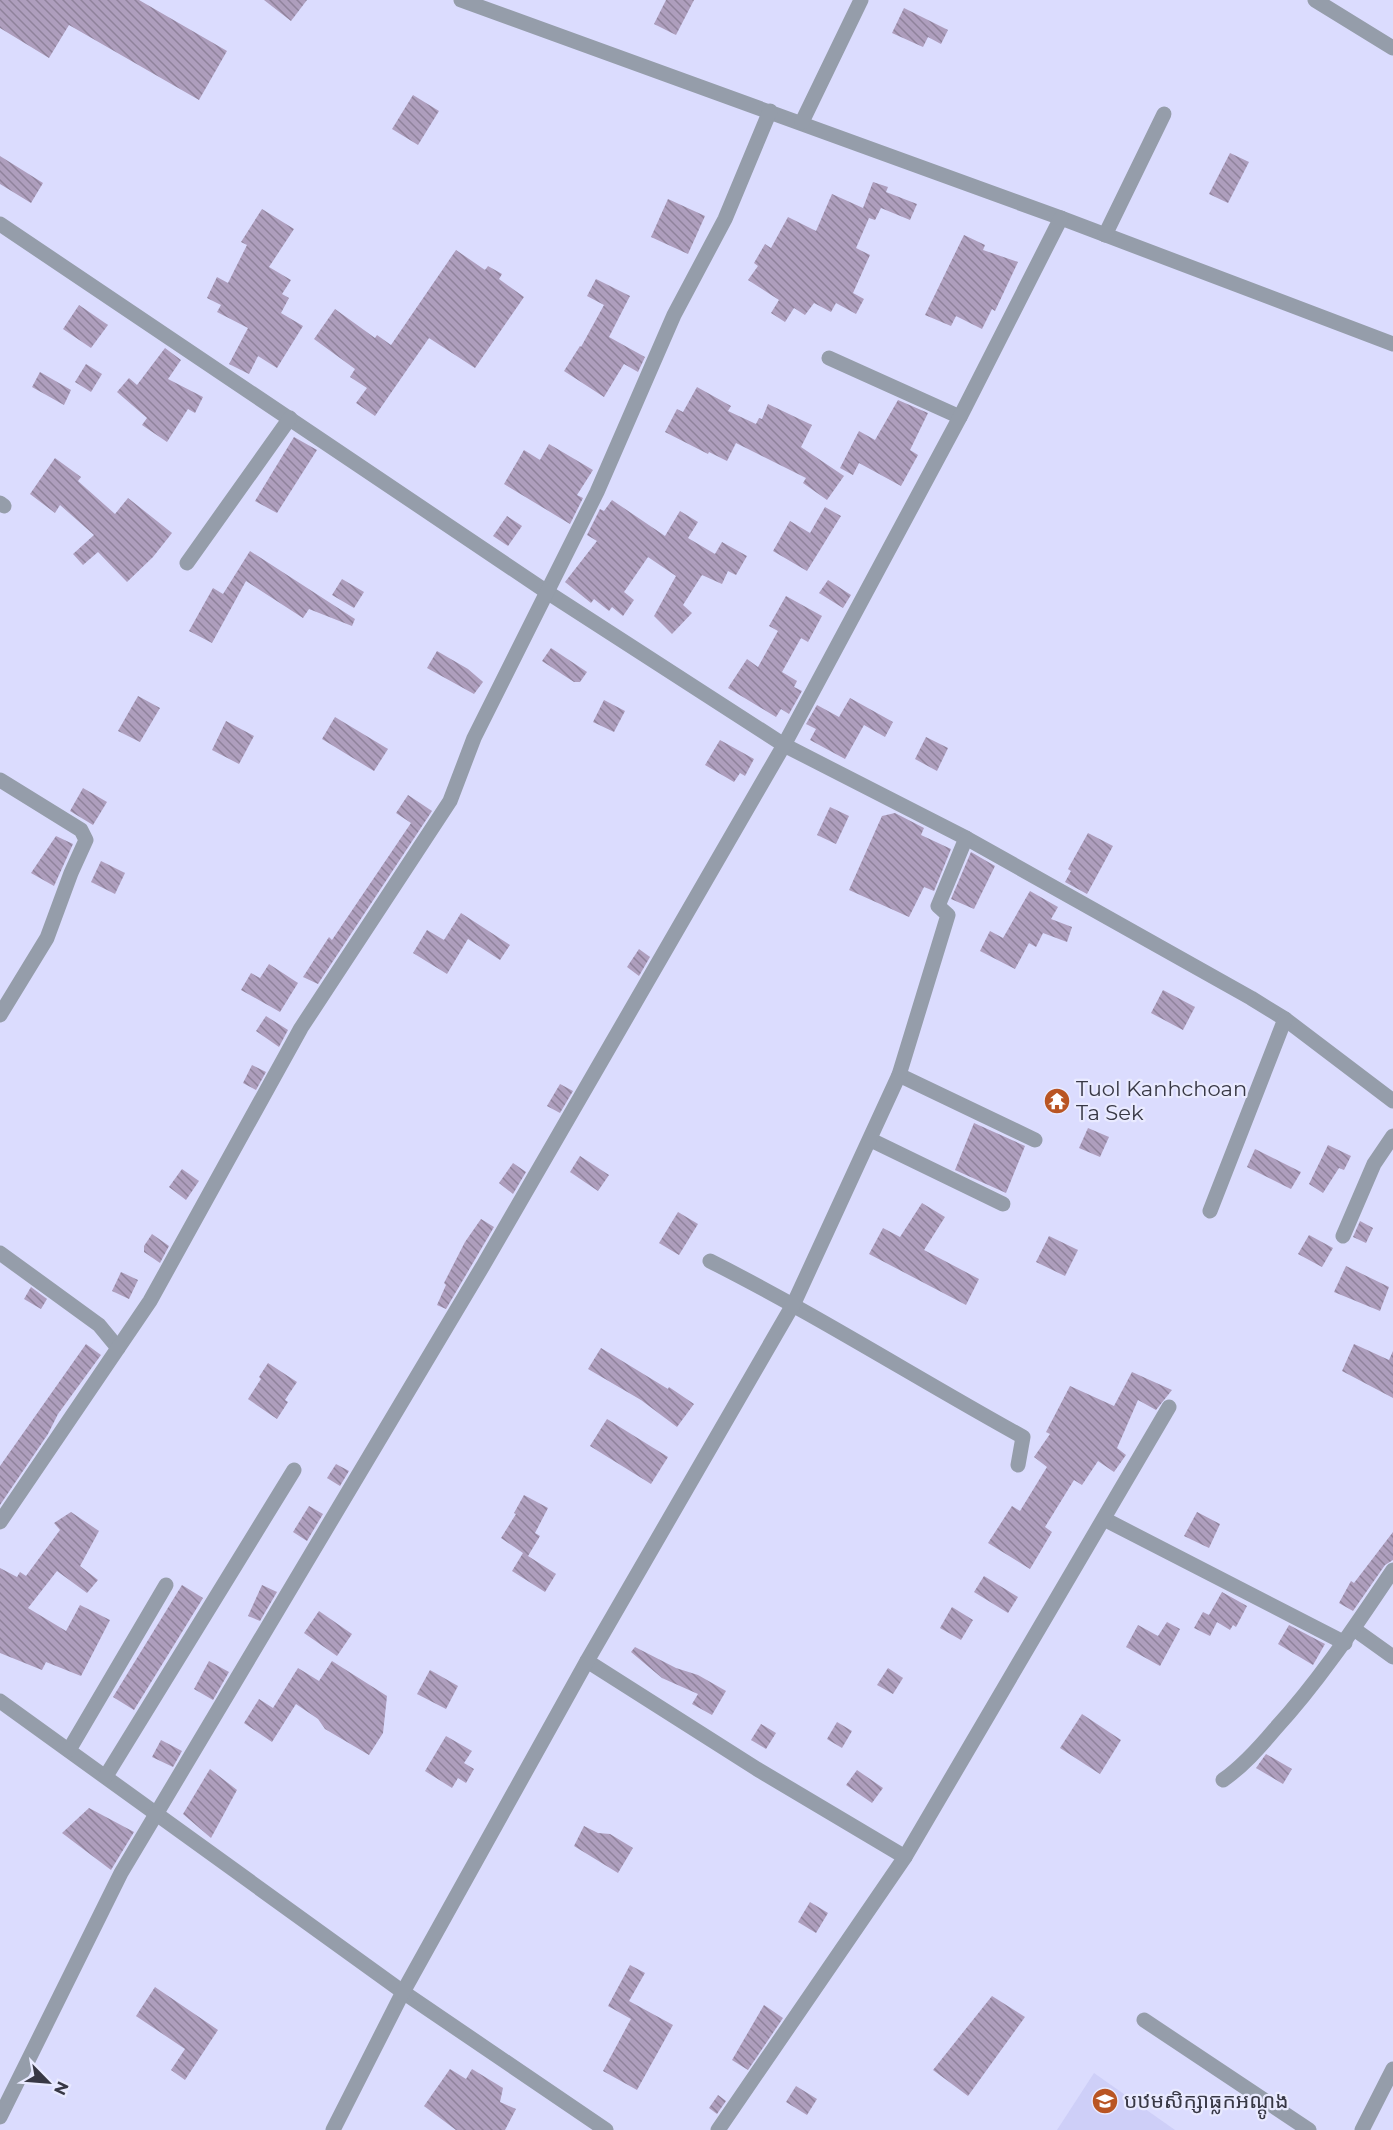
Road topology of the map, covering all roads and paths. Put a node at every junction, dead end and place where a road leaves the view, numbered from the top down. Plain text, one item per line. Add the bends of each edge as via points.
1 (461, 0) edge
2 (861, 0) edge
3 (1315, 0) edge
4 (1393, 48) edge
5 (770, 111) junction
6 (1164, 114) dead end
7 (802, 122) junction
8 (1061, 218) junction
9 (0, 224) edge
10 (1105, 235) junction
11 (1393, 344) edge
12 (829, 358) dead end
13 (960, 417) junction
14 (290, 418) junction
15 (187, 562) dead end
16 (547, 592) junction
17 (784, 745) junction
18 (0, 780) edge
19 (966, 838) junction
20 (0, 1015) edge
21 (1286, 1019) junction
22 (899, 1075) junction
23 (1393, 1101) edge
24 (1393, 1136) edge
25 (871, 1140) junction
26 (1035, 1140) dead end
27 (1003, 1204) dead end
28 (1210, 1211) dead end
29 (1343, 1236) dead end
30 (0, 1253) edge
31 (710, 1261) dead end
32 (794, 1303) junction
33 (118, 1348) junction
34 (1169, 1407) dead end
35 (1018, 1465) dead end
36 (294, 1470) dead end
37 (1104, 1519) junction
38 (0, 1522) edge
39 (1393, 1570) edge
40 (166, 1585) dead end
41 (1354, 1629) junction
42 (1345, 1643) junction
43 (1393, 1657) edge
44 (588, 1660) junction
45 (0, 1701) edge
46 (69, 1750) junction
47 (106, 1776) junction
48 (1222, 1780) dead end
49 (156, 1812) junction
50 (905, 1857) junction
51 (403, 1992) junction
52 (1144, 2020) dead end
53 (1393, 2069) edge
54 (0, 2117) edge
55 (333, 2130) edge
56 (606, 2130) edge
57 (718, 2130) edge
58 (1309, 2130) edge
59 (1362, 2130) edge

1 - 5 street
2 - 7 street
3 - 4 street
5 - 7 street
5 - 16 street via 725,219 674,315 597,492
6 - 10 street
7 - 8 street
8 - 10 street
8 - 13 street
9 - 14 street
10 - 11 street
12 - 13 street
13 - 17 street
14 - 15 street
14 - 16 street
16 - 17 street
16 - 33 street via 474,738 450,801 301,1028 150,1301
17 - 19 street
17 - 49 street via 484,1264
18 - 20 street via 81,830 86,840 47,938
19 - 21 street
19 - 22 street via 938,906 948,915
21 - 23 street
21 - 28 street
22 - 25 street
22 - 26 street
24 - 29 street via 1374,1164
25 - 27 street
25 - 32 street
30 - 33 street via 99,1325
31 - 32 street
32 - 35 street via 1023,1437
32 - 44 street
33 - 38 street
34 - 37 street
36 - 47 street
37 - 42 street
37 - 50 street
39 - 41 street
40 - 46 street
41 - 42 street
41 - 43 street
42 - 48 street via 1305,1696 1248,1760
44 - 50 street via 757,1769
44 - 51 street
45 - 46 street
46 - 47 street
47 - 49 street
49 - 51 street
49 - 54 street via 120,1873
50 - 57 street
51 - 55 street
51 - 56 street
52 - 58 street
53 - 59 street

